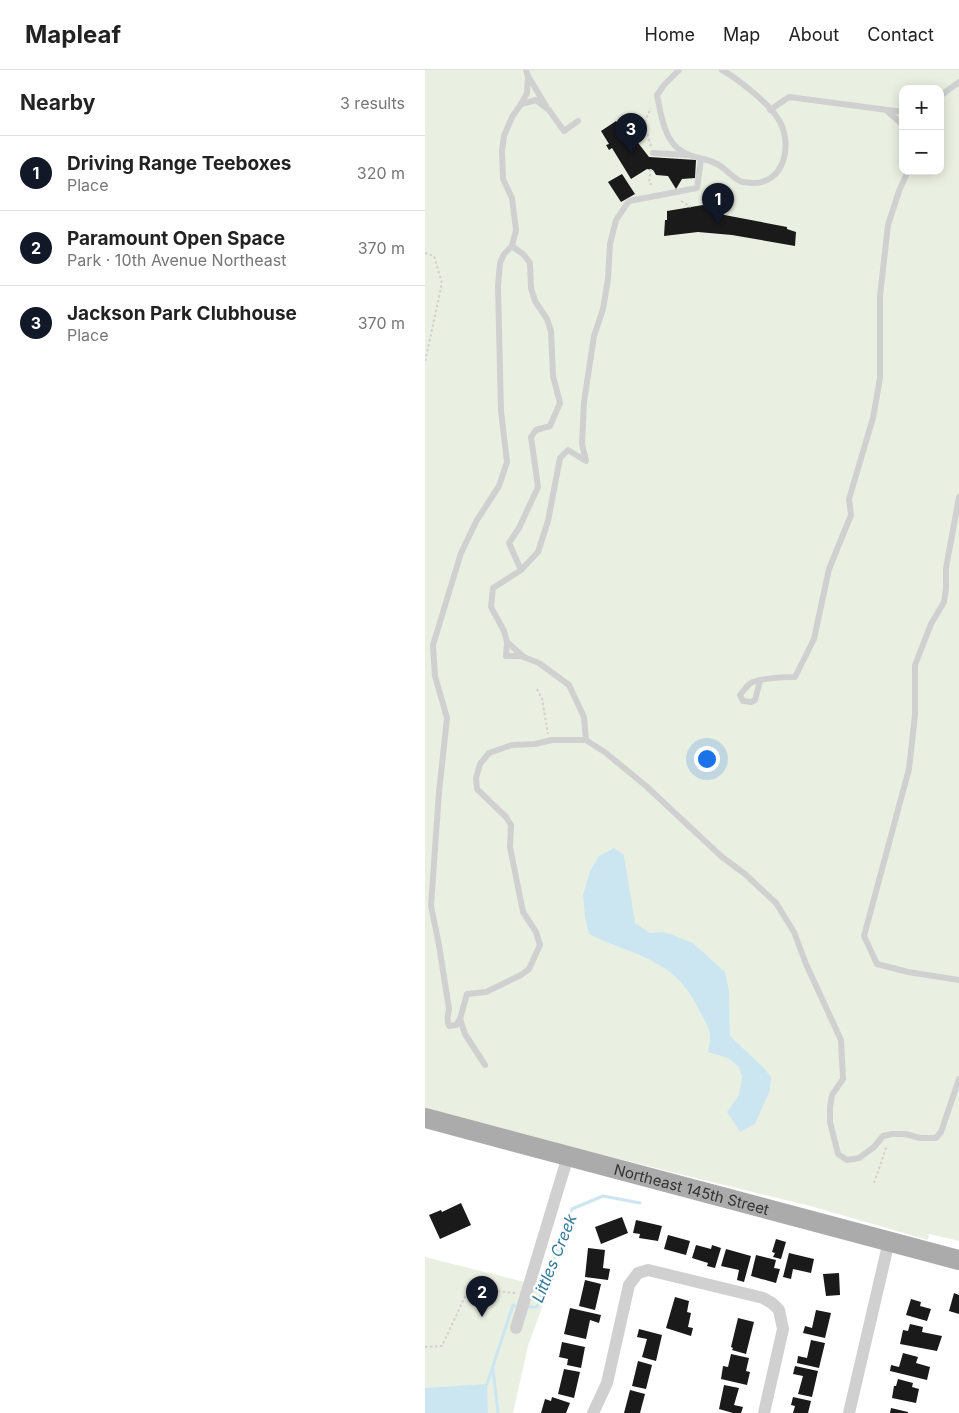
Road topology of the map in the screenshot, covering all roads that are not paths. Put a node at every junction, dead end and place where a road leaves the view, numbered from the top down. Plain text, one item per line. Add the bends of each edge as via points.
1 (679, 70) edge
2 (722, 70) edge
3 (527, 73) edge
4 (959, 82) edge
5 (944, 93) edge
6 (521, 104) junction
7 (549, 110) junction
8 (770, 110) junction
9 (886, 111) junction
10 (899, 112) edge
11 (578, 121) dead end
12 (899, 122) edge
13 (653, 153) road end
14 (690, 155) junction
15 (701, 159) junction
16 (907, 175) edge
17 (512, 246) junction
18 (959, 497) edge
19 (521, 570) junction
20 (507, 642) junction
21 (524, 657) junction
22 (760, 681) dead end
23 (586, 740) junction
24 (959, 980) edge
25 (460, 1019) junction
26 (485, 1064) dead end
27 (959, 1080) edge
28 (425, 1118) edge
29 (568, 1156) junction
30 (889, 1242) junction
31 (959, 1260) edge
32 (516, 1328) dead end
33 (593, 1413) edge
34 (764, 1413) edge
35 (849, 1413) edge

1 - 14 lane via 657,95 663,124 675,147
2 - 8 lane
3 - 6 lane via 527,93
3 - 7 lane
4 - 5 lane
6 - 7 lane via 536,100
6 - 17 lane via 511,118 502,151 503,180 512,198 516,230
7 - 11 lane via 564,131
8 - 9 lane via 789,97
8 - 15 lane via 778,117 787,150 781,169 772,177 758,183 740,182 724,167
9 - 10 lane
9 - 12 lane
13 - 14 lane
14 - 15 lane
15 - 19 lane via 697,188 629,201 616,220 603,309 594,336 584,402 582,444 586,461 569,450 560,458 548,521 538,552
16 - 22 lane via 887,226 880,296 880,378 873,418 849,498 851,514 829,569 814,639 795,677
17 - 19 lane via 530,263 531,288 551,331 553,376 560,403 550,426 536,430 531,436 538,486 509,543
17 - 25 lane via 500,263 498,286 501,411 507,462 499,486 461,553 433,646 435,676 447,718 431,906 449,1009 447,1023 456,1025
18 - 24 lane via 946,568 944,602 931,624 915,665 915,715 909,769 864,936 877,964
19 - 20 lane via 493,588 491,607
20 - 21 lane
20 - 21 lane via 506,656
21 - 23 lane via 539,663 569,685 584,717
23 - 25 lane via 512,745 489,753 480,764 477,789 506,816 511,826 510,847 523,912 540,945 529,969 486,992 467,994
23 - 27 lane via 646,786 745,874 776,903 794,932 841,1040 843,1079 832,1095 829,1122 838,1154 847,1160 859,1158 883,1136 892,1134 936,1138
25 - 26 lane via 465,1034
28 - 29 main road, Northeast 145th Street
29 - 30 main road, Northeast 145th Street
29 - 32 street
30 - 31 main road, Northeast 145th Street
30 - 35 street
33 - 34 street via 607,1383 629,1286 638,1273 648,1270 763,1298 779,1310 783,1329

